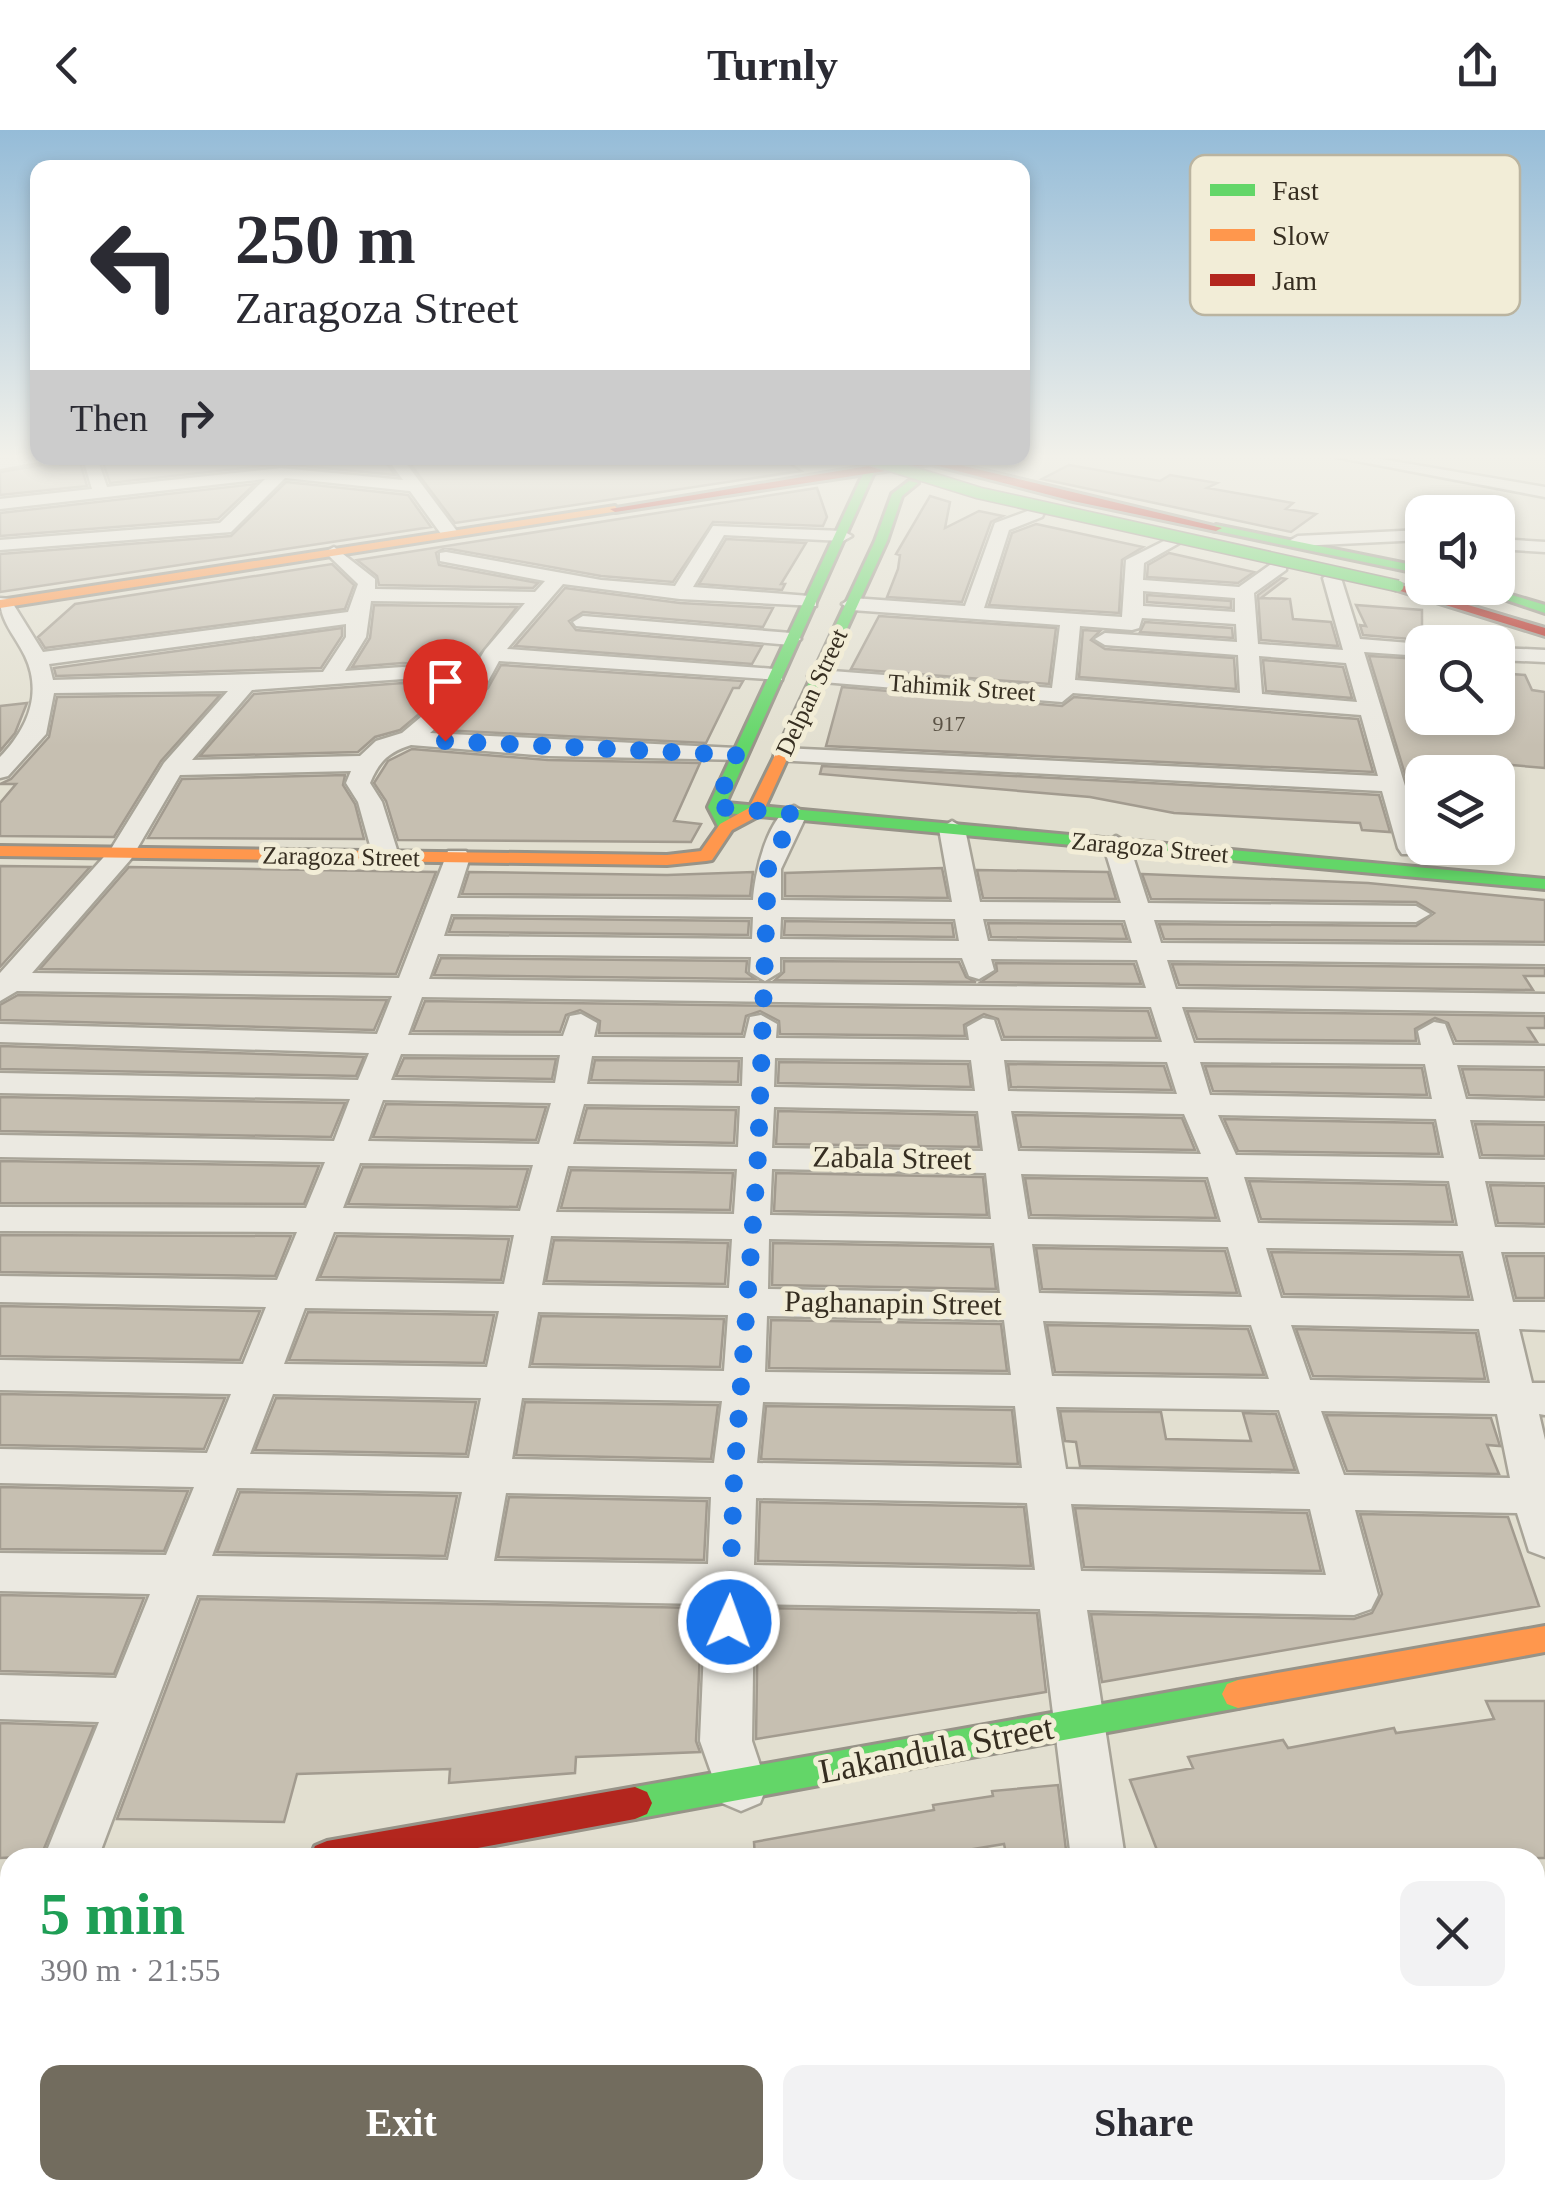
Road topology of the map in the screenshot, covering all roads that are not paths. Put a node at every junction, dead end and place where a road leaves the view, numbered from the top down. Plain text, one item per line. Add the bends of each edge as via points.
1 (324, 554) edge
2 (336, 554) edge
3 (476, 554) edge
4 (704, 554) edge
5 (834, 554) edge
6 (876, 554) edge
7 (992, 554) edge
8 (1148, 554) edge
9 (1224, 554) edge
10 (1286, 554) edge
11 (1295, 554) edge
12 (1355, 554) edge
13 (1371, 554) edge
14 (1366, 556) junction
15 (1280, 566) junction
16 (1405, 575) edge
17 (1405, 577) edge
18 (1405, 577) edge
19 (558, 578) junction
20 (1332, 578) junction
21 (1134, 585) junction
22 (680, 593) junction
23 (1244, 593) junction
24 (364, 595) junction
25 (542, 598) junction
26 (1515, 601) edge
27 (809, 602) junction
28 (1, 604) edge
29 (852, 604) junction
30 (1476, 605) edge
31 (1515, 605) edge
32 (1133, 611) junction
33 (972, 612) junction
34 (1545, 612) edge
35 (356, 617) junction
36 (1507, 618) junction
37 (1244, 619) junction
38 (583, 622) dead end
39 (1070, 628) junction
40 (1545, 632) edge
41 (791, 638) junction
42 (1248, 650) junction
43 (1405, 650) edge
44 (1354, 651) junction
45 (492, 654) junction
46 (1515, 655) edge
47 (1545, 656) edge
48 (38, 659) junction
49 (1176, 672) dead end
50 (774, 674) junction
51 (818, 676) junction
52 (1069, 677) junction
53 (330, 678) junction
54 (1250, 678) junction
55 (478, 680) junction
56 (246, 684) junction
57 (44, 688) junction
58 (1251, 701) junction
59 (1367, 709) junction
60 (410, 738) junction
61 (736, 755) junction
62 (782, 755) junction
63 (366, 764) junction
64 (172, 768) junction
65 (0, 771) edge
66 (1392, 784) junction
67 (766, 789) junction
68 (722, 806) junction
69 (756, 810) junction
70 (794, 814) junction
71 (952, 829) junction
72 (1405, 839) edge
73 (1116, 844) junction
74 (0, 851) edge
75 (122, 853) junction
76 (386, 856) junction
77 (457, 857) junction
78 (1405, 859) edge
79 (622, 860) junction
80 (1405, 860) edge
81 (1515, 860) edge
82 (1545, 860) edge
83 (1411, 865) edge
84 (1438, 865) edge
85 (1545, 884) edge
86 (442, 906) junction
87 (614, 906) junction
88 (768, 907) junction
89 (966, 908) junction
90 (1136, 910) junction
91 (1416, 914) junction
92 (428, 944) junction
93 (600, 948) junction
94 (768, 949) junction
95 (977, 951) junction
96 (1148, 953) junction
97 (1423, 953) junction
98 (1545, 955) edge
99 (3, 985) edge
100 (410, 990) junction
101 (588, 993) junction
102 (762, 995) junction
103 (981, 998) junction
104 (1164, 998) junction
105 (1430, 1002) junction
106 (1545, 1003) edge
107 (0, 1032) edge
108 (388, 1044) junction
109 (575, 1044) junction
110 (760, 1047) junction
111 (984, 1048) junction
112 (1182, 1051) junction
113 (1438, 1054) junction
114 (1545, 1056) edge
115 (0, 1083) edge
116 (369, 1093) junction
117 (570, 1096) junction
118 (759, 1098) junction
119 (992, 1102) junction
120 (1197, 1105) junction
121 (1449, 1110) junction
122 (1545, 1111) edge
123 (0, 1146) edge
124 (345, 1153) junction
125 (552, 1156) junction
126 (758, 1156) junction
127 (1001, 1160) junction
128 (1223, 1166) junction
129 (1461, 1169) junction
130 (1545, 1170) edge
131 (0, 1220) edge
132 (320, 1220) junction
133 (535, 1223) junction
134 (750, 1226) junction
135 (1011, 1231) junction
136 (1244, 1236) junction
137 (1478, 1238) junction
138 (1545, 1240) edge
139 (0, 1289) edge
140 (292, 1291) junction
141 (521, 1297) junction
142 (746, 1300) junction
143 (1022, 1306) junction
144 (1265, 1308) junction
145 (1495, 1315) junction
146 (1545, 1316) edge
147 (0, 1375) edge
148 (258, 1378) junction
149 (504, 1382) junction
150 (744, 1386) junction
151 (1035, 1391) junction
152 (1296, 1394) junction
153 (1529, 1398) edge
154 (0, 1466) edge
155 (223, 1470) junction
156 (486, 1476) junction
157 (734, 1479) junction
158 (1049, 1486) junction
159 (1328, 1491) junction
160 (1542, 1510) edge
161 (0, 1572) edge
162 (180, 1576) junction
163 (467, 1580) junction
164 (731, 1586) junction
165 (1064, 1592) junction
166 (1545, 1639) edge
167 (0, 1697) edge
168 (132, 1700) junction
169 (1082, 1721) junction
170 (741, 1786) junction
171 (76, 1848) edge
172 (384, 1848) edge
173 (1097, 1848) edge

1 - 28 main road
2 - 24 street via 368,579
3 - 19 street
4 - 22 street
5 - 27 main road, Delpan Street
6 - 29 main road, Delpan Street
7 - 33 street
8 - 21 street via 1135,560
9 - 15 main road
10 - 18 main road, bridge
11 - 17 main road
12 - 14 main road
13 - 14 street
14 - 16 main road
15 - 20 main road
15 - 23 street
19 - 22 street
19 - 25 street
20 - 36 main road
20 - 44 street
21 - 23 street
21 - 32 street
22 - 27 street
23 - 37 street
24 - 25 street
24 - 35 street
25 - 45 street
26 - 34 main road
27 - 29 main road
27 - 41 main road, Delpan Street
28 - 48 street
29 - 33 street
29 - 51 main road, Delpan Street
30 - 36 main road
31 - 34 main road
32 - 37 street
32 - 39 street via 1132,624
33 - 39 street
35 - 48 street
35 - 53 street via 356,637
36 - 40 main road
37 - 42 street
38 - 41 street
39 - 42 street
39 - 52 street, Tahimik Street
41 - 50 main road, Delpan Street
42 - 44 street
42 - 54 street
43 - 44 street
44 - 59 street
45 - 50 street
45 - 55 street
46 - 47 street
48 - 57 street
49 - 54 street
50 - 61 main road, Delpan Street
51 - 52 street, Tahimik Street
51 - 62 main road, Delpan Street
52 - 58 street
53 - 55 street via 402,673
53 - 56 street
54 - 58 street
55 - 60 street
56 - 57 street
56 - 64 street
57 - 65 street via 35,734
58 - 59 street
59 - 66 street
60 - 61 street
60 - 63 street via 384,746
61 - 68 main road, Delpan Street
62 - 66 street
62 - 67 main road, Delpan Street
63 - 64 street
63 - 76 street via 358,783
64 - 75 street
66 - 72 street
67 - 68 main road, Zaragoza Street
67 - 69 main road
67 - 78 main road, Zaragoza Street
68 - 69 main road, Zaragoza Street
68 - 79 main road, Zaragoza Street via 706,856
69 - 70 main road, Zaragoza Street
70 - 71 main road, Zaragoza Street
70 - 88 street via 768,869
71 - 73 main road, Zaragoza Street
71 - 89 street
73 - 80 main road, Zaragoza Street
73 - 90 street
74 - 75 main road, Zaragoza Street
75 - 76 main road, Zaragoza Street
75 - 99 street
76 - 77 main road, Zaragoza Street
77 - 79 main road, Zaragoza Street
77 - 86 street
79 - 87 street
81 - 82 main road, Zaragoza Street
83 - 91 street
84 - 85 main road, Zaragoza Street
86 - 87 street
86 - 92 street
87 - 88 street
87 - 93 street
88 - 89 street
88 - 94 street
89 - 90 street
89 - 95 street
90 - 91 street
90 - 96 street
91 - 97 street
92 - 93 street
92 - 100 street
93 - 94 street
93 - 101 street
94 - 95 street
94 - 102 street
95 - 96 street
95 - 103 street
96 - 97 street
96 - 104 street
97 - 98 street
97 - 105 street
99 - 100 street
100 - 101 street
100 - 108 street
101 - 102 street
101 - 109 street
102 - 103 street
102 - 110 street
103 - 104 street
103 - 111 street
104 - 105 street
104 - 112 street
105 - 106 street
105 - 113 street
107 - 108 street
108 - 109 street
108 - 116 street
109 - 110 street
109 - 117 street
110 - 111 street
110 - 118 street
111 - 112 street
111 - 119 street
112 - 113 street
112 - 120 street
113 - 114 street
113 - 121 street
115 - 116 street
116 - 117 street
116 - 124 street
117 - 118 street
117 - 125 street
118 - 119 street
118 - 126 street
119 - 120 street
119 - 127 street
120 - 121 street
120 - 128 street
121 - 122 street
121 - 129 street
123 - 124 street, Zabala Street
124 - 125 street, Zabala Street
124 - 132 street
125 - 126 street, Zabala Street
125 - 133 street
126 - 127 street, Zabala Street
126 - 134 street
127 - 128 street, Zabala Street
127 - 135 street
128 - 129 street, Zabala Street
128 - 136 street
129 - 130 street, Zabala Street
129 - 137 street
131 - 132 street
132 - 133 street
132 - 140 street
133 - 134 street
133 - 141 street
134 - 135 street
134 - 142 street
135 - 136 street
135 - 143 street
136 - 137 street
136 - 144 street
137 - 138 street
137 - 145 street
139 - 140 street, Paghanapin Street
140 - 141 street, Paghanapin Street
140 - 148 street
141 - 142 street, Paghanapin Street
141 - 149 street
142 - 143 street, Paghanapin Street
142 - 150 street
143 - 144 street, Paghanapin Street
143 - 151 street
144 - 145 street, Paghanapin Street
144 - 152 street
145 - 146 street, Paghanapin Street
145 - 153 street
147 - 148 street
148 - 149 street
148 - 155 street
149 - 150 street
149 - 156 street
150 - 151 street
150 - 157 street
151 - 152 street
151 - 158 street
152 - 153 street
152 - 159 street
153 - 160 street
154 - 155 street
155 - 156 street
155 - 162 street
156 - 157 street
156 - 163 street
157 - 158 street
157 - 164 street
158 - 159 street
158 - 165 street
159 - 160 street
159 - 165 street via 1354,1595
161 - 162 street
162 - 163 street
162 - 168 street
163 - 164 street
164 - 165 street
164 - 170 street via 726,1741
165 - 169 street
166 - 169 main road, Lakandula Street
167 - 168 street
168 - 171 street
169 - 170 main road, Lakandula Street
169 - 173 street
170 - 172 main road, Lakandula Street

